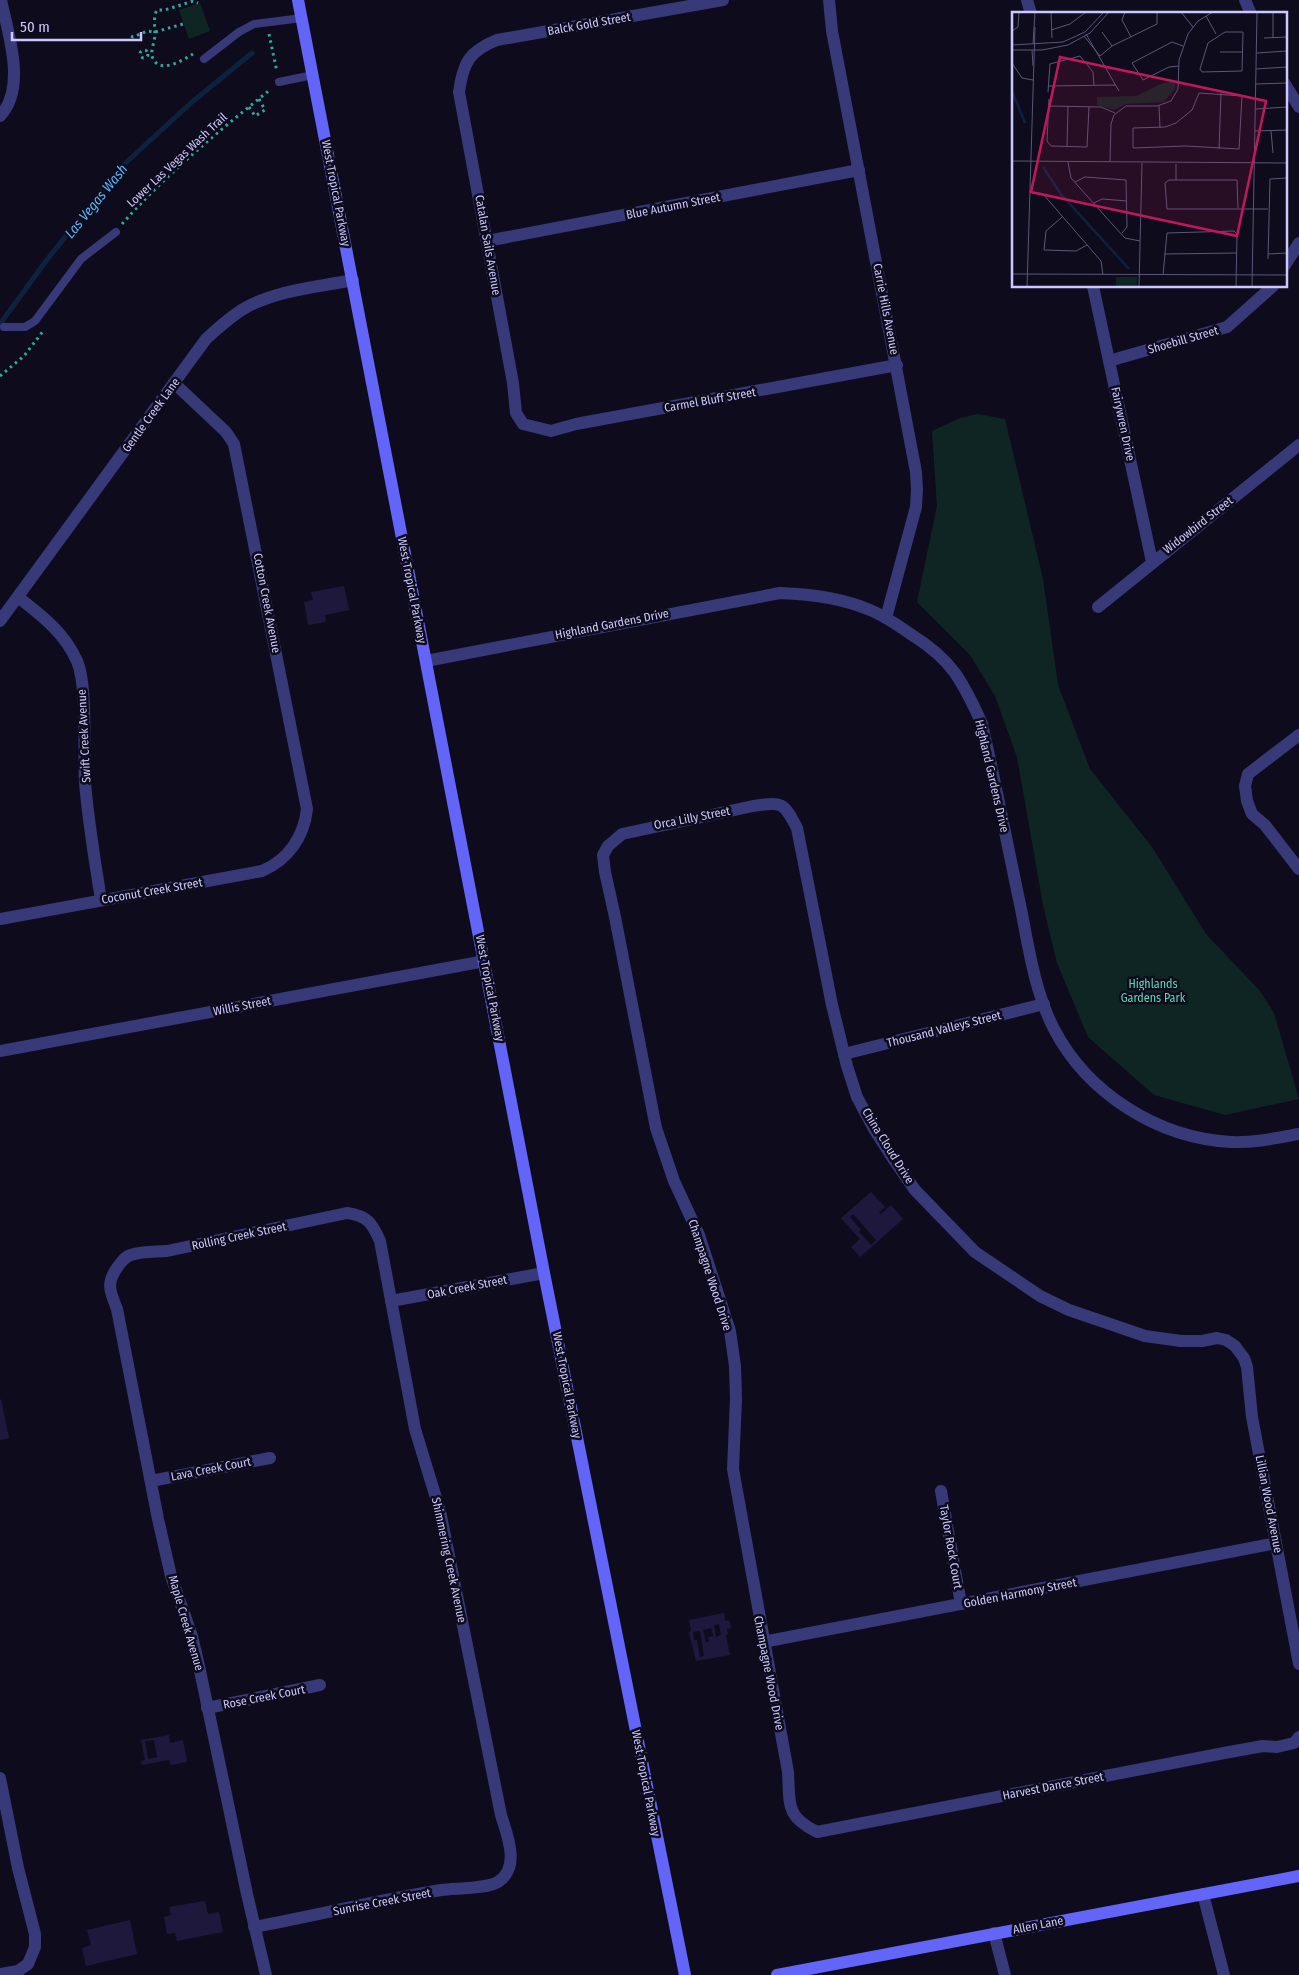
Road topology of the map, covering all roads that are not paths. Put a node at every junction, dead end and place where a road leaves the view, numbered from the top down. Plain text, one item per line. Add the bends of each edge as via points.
1 (1, 0) edge
2 (298, 0) edge
3 (723, 0) edge
4 (828, 0) edge
5 (1245, 0) edge
6 (1251, 12) edge
7 (302, 18) junction
8 (204, 59) dead end
9 (465, 65) joint
10 (313, 75) junction
11 (279, 82) road end
12 (1286, 86) edge
13 (1299, 106) edge
14 (0, 116) edge
15 (859, 170) junction
16 (116, 232) road end
17 (487, 241) junction
18 (1299, 243) edge
19 (1286, 264) edge
20 (353, 280) junction
21 (1093, 288) edge
22 (1272, 288) edge
23 (4, 326) dead end
24 (1109, 361) junction
25 (897, 365) junction
26 (174, 383) junction
27 (523, 424) joint
28 (1299, 445) edge
29 (1152, 562) junction
30 (18, 597) junction
31 (1098, 607) dead end
32 (886, 618) junction
33 (0, 621) edge
34 (426, 661) junction
35 (1299, 735) edge
36 (782, 805) joint
37 (295, 844) joint
38 (608, 846) joint
39 (1299, 869) edge
40 (101, 900) junction
41 (0, 919) edge
42 (485, 961) junction
43 (1044, 1004) junction
44 (0, 1051) edge
45 (844, 1054) junction
46 (1299, 1134) edge
47 (368, 1220) joint
48 (114, 1271) joint
49 (544, 1273) junction
50 (391, 1301) junction
51 (1235, 1346) joint
52 (270, 1458) dead end
53 (151, 1481) junction
54 (941, 1491) dead end
55 (1276, 1543) junction
56 (961, 1604) junction
57 (763, 1642) junction
58 (1299, 1664) edge
59 (320, 1685) dead end
60 (207, 1708) junction
61 (1299, 1737) edge
62 (0, 1778) edge
63 (805, 1825) joint
64 (506, 1872) joint
65 (1299, 1876) edge
66 (1203, 1894) junction
67 (254, 1927) junction
68 (994, 1933) junction
69 (0, 1974) edge
70 (266, 1975) edge
71 (685, 1975) edge
72 (777, 1975) edge
73 (1005, 1975) edge
74 (1224, 1975) edge

1 - 14 street via 14,65 14,82 12,94
2 - 7 main road, West Tropical Parkway
3 - 9 street, Balck Gold Street via 497,40 482,46
4 - 15 street, Carrie Hills Avenue
5 - 6 street
7 - 8 lane via 254,24
7 - 10 main road, West Tropical Parkway
9 - 17 street, Catalan Sails Avenue via 459,92
10 - 11 lane
10 - 20 main road, West Tropical Parkway
12 - 13 street
15 - 17 street, Blue Autumn Street
15 - 25 street, Carrie Hills Avenue
16 - 23 lane via 81,259 35,321 25,327
17 - 27 street, Catalan Sails Avenue via 516,413
18 - 19 street
20 - 26 street, Gentle Creek Lane via 281,294 245,308 206,339
20 - 34 main road, West Tropical Parkway
21 - 24 street, Fairywren Drive
22 - 24 street, Shoebill Street via 1227,327
24 - 29 street, Fairywren Drive
25 - 27 street, Carmel Bluff Street via 551,431
25 - 32 street, Carrie Hills Avenue via 917,490 916,507
26 - 30 street, Gentle Creek Lane
26 - 37 street, Cotton Creek Avenue via 226,432 234,444 307,809
28 - 29 street, Widowbird Street
29 - 31 street, Widowbird Street
30 - 33 street, Gentle Creek Lane
30 - 40 street, Swift Creek Avenue via 61,634 77,662 82,694 85,784
32 - 34 street, Highland Gardens Drive via 868,609 833,600 807,594 780,593
32 - 43 street, Highland Gardens Drive via 930,648 954,672 979,717 1036,985
34 - 42 main road, West Tropical Parkway
35 - 39 street via 1248,774 1245,786 1252,814
36 - 38 street, Orca Lilly Street via 772,803 632,830
36 - 45 street, China Cloud Drive via 796,828
37 - 40 street, Coconut Creek Street via 284,858 262,871
38 - 57 street, Champagne Wood Drive via 603,855 604,872 656,1128 674,1181 699,1234 730,1331 736,1399 733,1469
40 - 41 street, Coconut Creek Street
42 - 44 street, Willis Street
42 - 49 main road, West Tropical Parkway
43 - 45 street, Thousand Valleys Street
43 - 46 street, Highland Gardens Drive via 1069,1055 1113,1100 1142,1116 1172,1130 1232,1142
45 - 51 street, China Cloud Drive via 857,1097 894,1160 915,1190 975,1252 1040,1296 1095,1320 1145,1336 1181,1341 1217,1338
47 - 48 street, Rolling Creek Street via 348,1212 177,1249 143,1252 129,1255
47 - 50 street, Shimmering Creek Avenue via 380,1241
48 - 53 street, Maple Creek Avenue via 110,1294 117,1309
49 - 50 street, Oak Creek Street
49 - 71 main road, West Tropical Parkway
50 - 64 street, Shimmering Creek Avenue via 415,1428 440,1511 511,1852
51 - 55 street, Lillian Wood Avenue via 1247,1368 1252,1417
52 - 53 street, Lava Creek Court
53 - 60 street, Maple Creek Avenue via 171,1576 192,1636
54 - 56 street, Taylor Rock Court
55 - 56 street, Golden Harmony Street
55 - 58 street, Lillian Wood Avenue
56 - 57 street, Golden Harmony Street
57 - 63 street, Champagne Wood Drive via 788,1772 788,1802 793,1814
59 - 60 street, Rose Creek Court
60 - 67 street, Maple Creek Avenue
61 - 63 street, Harvest Dance Street via 1294,1743 1277,1747 1263,1746 1224,1753 817,1832
62 - 69 street via 35,1934 35,1947 28,1964 18,1971
64 - 67 street, Sunrise Creek Street via 498,1882 488,1885 442,1890
65 - 66 main road, Allen Lane
66 - 68 main road, Allen Lane
66 - 74 street
67 - 70 street, Maple Creek Avenue
68 - 72 main road, Allen Lane
68 - 73 street

